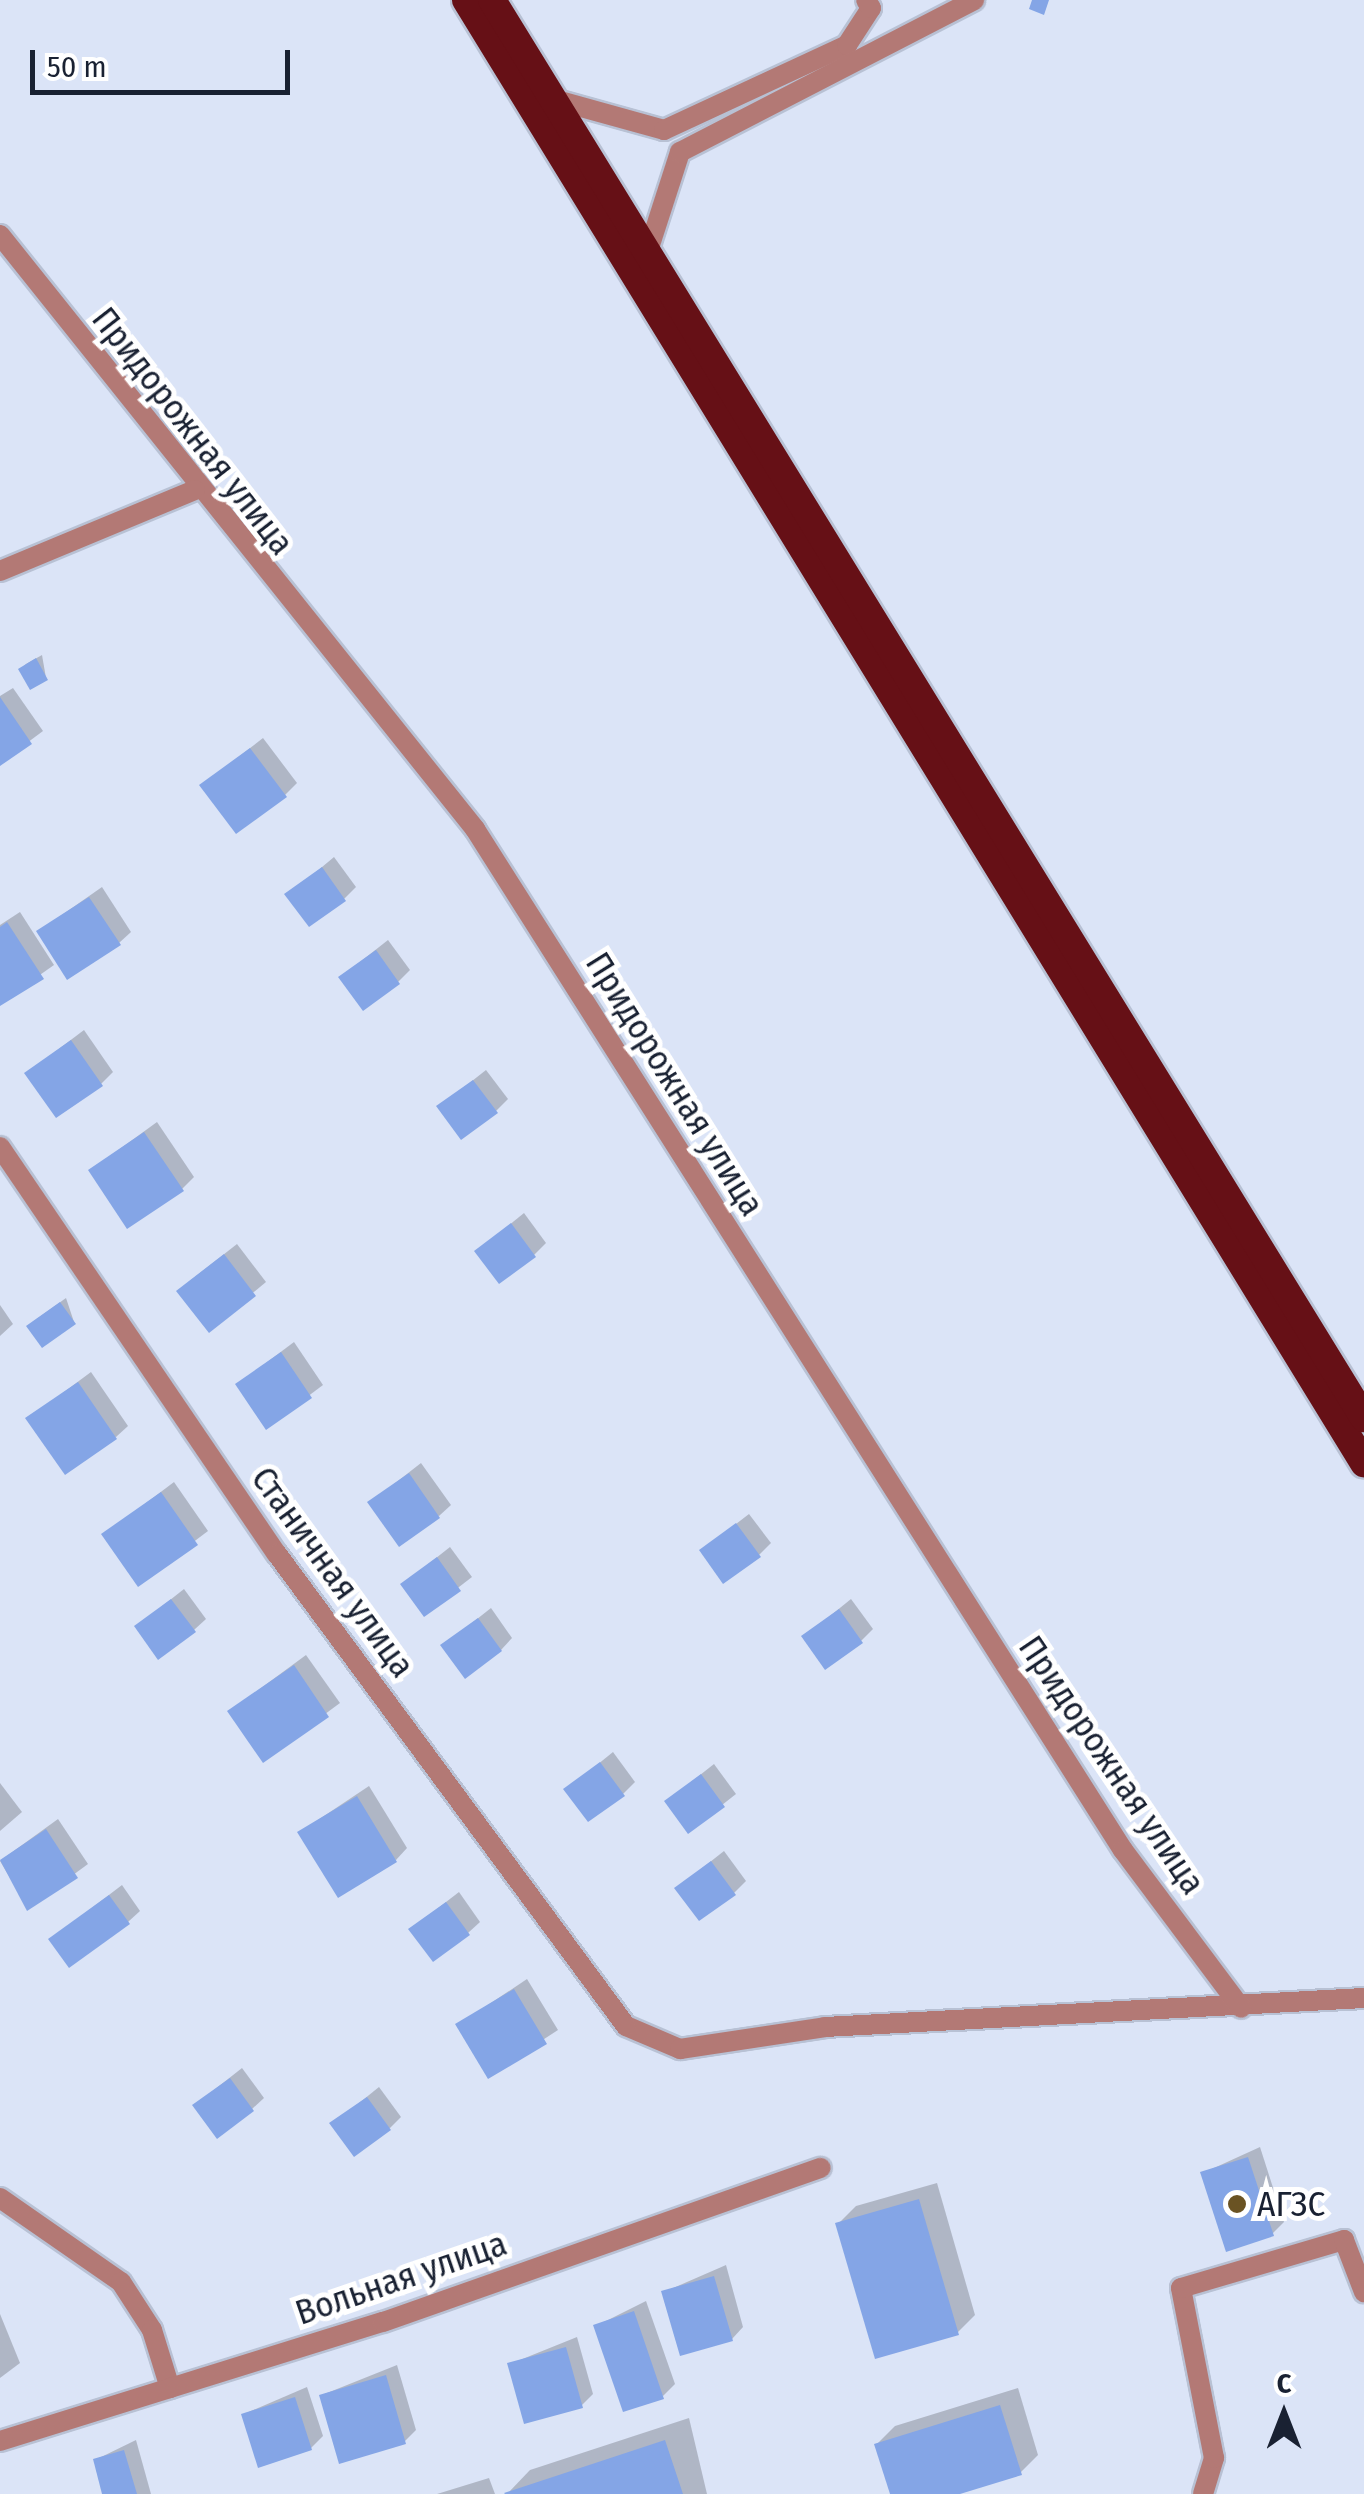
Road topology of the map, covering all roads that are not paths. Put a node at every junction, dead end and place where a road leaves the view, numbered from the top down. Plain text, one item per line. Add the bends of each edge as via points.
1 (466, 0) edge
2 (492, 0) edge
3 (866, 0) edge
4 (974, 0) edge
5 (556, 100) junction
6 (0, 235) edge
7 (649, 248) junction
8 (195, 490) junction
9 (0, 571) edge
10 (0, 1147) edge
11 (1364, 1418) edge
12 (1364, 1463) edge
13 (1364, 1998) edge
14 (1241, 2008) junction
15 (821, 2168) dead end
16 (0, 2198) edge
17 (1364, 2292) edge
18 (170, 2388) junction
19 (0, 2441) edge
20 (1203, 2494) edge

1 - 12 highway
2 - 5 highway
3 - 5 street via 871,8 847,45 664,130
4 - 7 street via 680,152
5 - 7 highway
6 - 8 street, Придорожная улица
7 - 11 highway
8 - 9 street
8 - 14 street, Придорожная улица via 475,829 1123,1850
10 - 14 street, Станичная улица via 278,1554 626,2026 680,2049 825,2027
13 - 14 street
15 - 18 street, Вольная улица
16 - 18 street via 121,2282 152,2330
17 - 20 street via 1344,2240 1181,2288 1214,2458
18 - 19 street, Вольная улица

